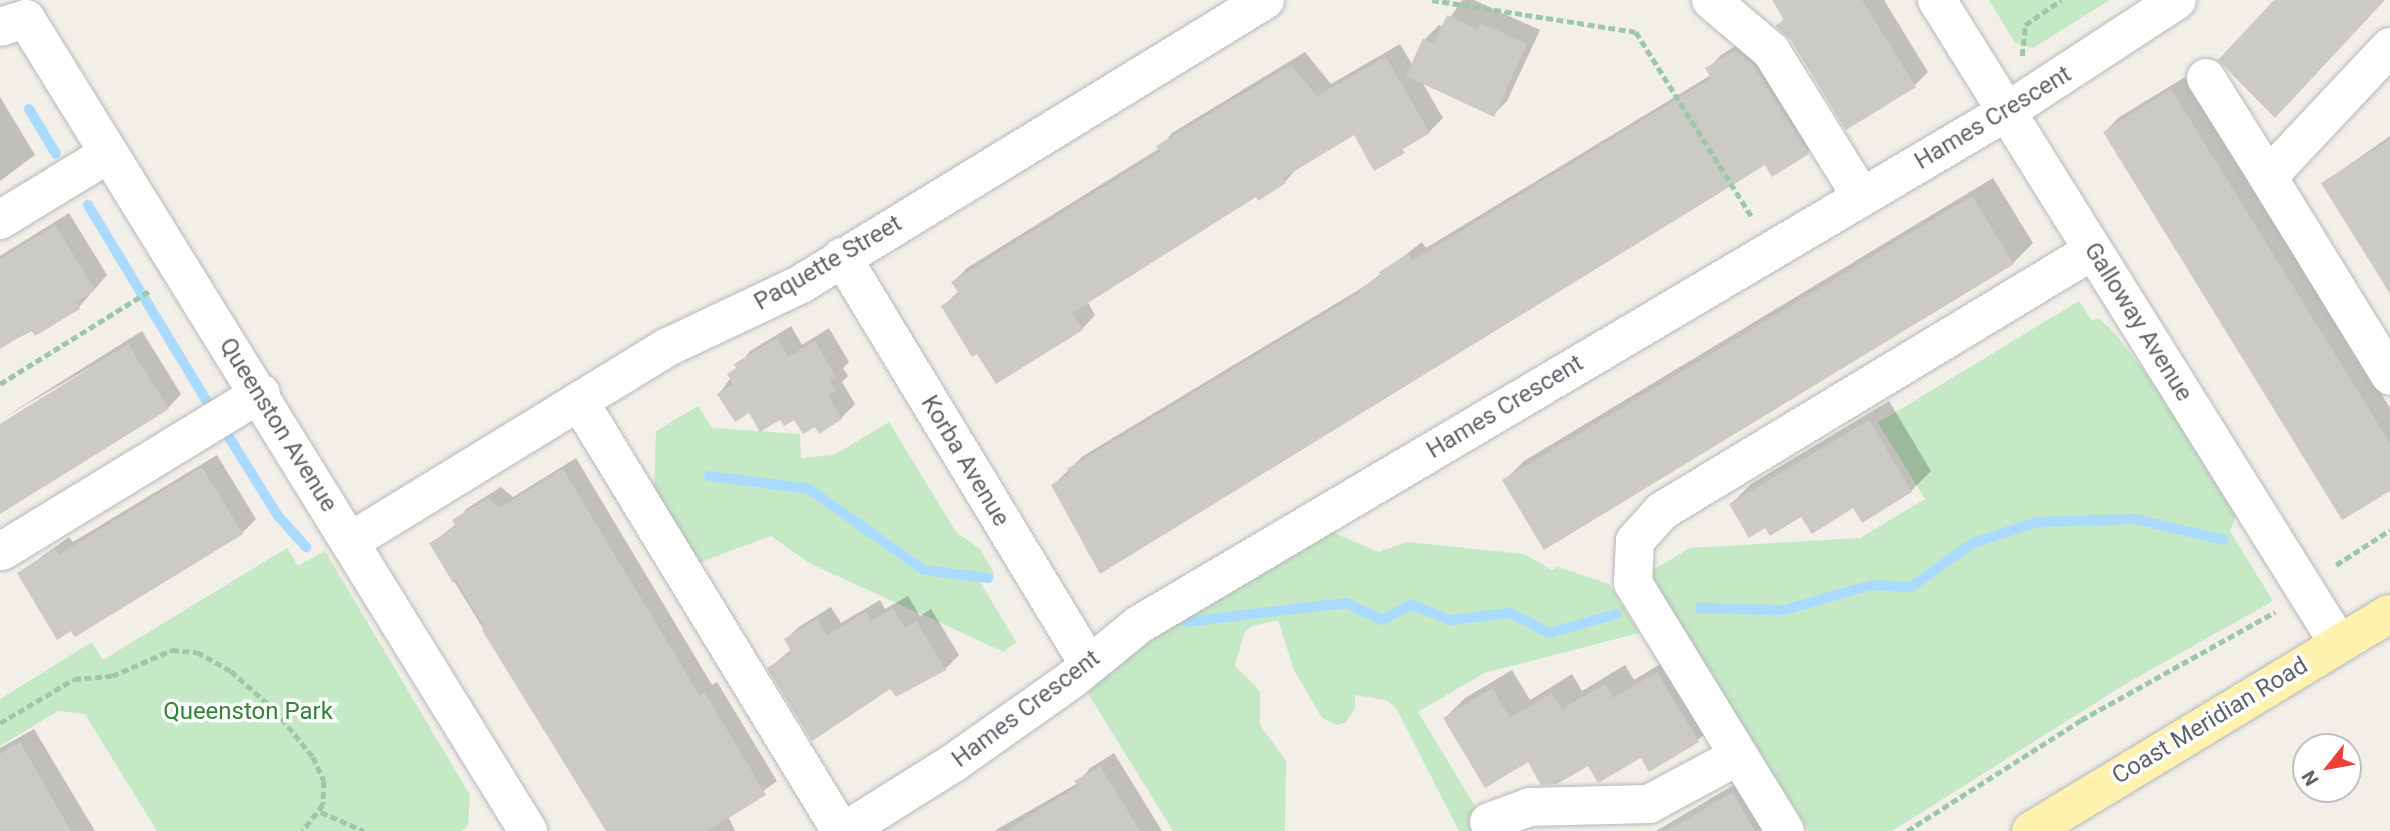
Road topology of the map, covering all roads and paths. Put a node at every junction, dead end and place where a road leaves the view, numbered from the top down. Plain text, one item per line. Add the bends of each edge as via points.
1 (1265, 0) edge
2 (1432, 0) edge
3 (1711, 0) edge
4 (1937, 0) edge
5 (2061, 0) edge
6 (2177, 0) edge
7 (13, 23) edge
8 (2390, 47) edge
9 (2022, 57) dead end
10 (2206, 78) dead end
11 (2006, 112) junction
12 (108, 154) junction
13 (2268, 177) junction
14 (1861, 196) junction
15 (1752, 217) dead end
16 (0, 220) edge
17 (2092, 251) junction
18 (842, 257) junction
19 (148, 292) dead end
20 (2390, 375) edge
21 (0, 384) edge
22 (261, 393) junction
23 (579, 401) junction
24 (2390, 530) edge
25 (351, 541) junction
26 (2, 551) dead end
27 (2333, 576) dead end
28 (2277, 611) dead end
29 (2390, 614) edge
30 (2339, 644) junction
31 (1089, 665) junction
32 (0, 723) edge
33 (1738, 756) junction
34 (321, 812) junction
35 (1489, 821) dead end
36 (303, 831) edge
37 (364, 831) edge
38 (528, 831) edge
39 (843, 831) edge
40 (1785, 831) edge
41 (1906, 831) edge
42 (2031, 831) edge

1 - 18 street, Paquette Street
2 - 15 path via 1636,32
3 - 14 street via 1771,51
4 - 11 street, Galloway Avenue
5 - 9 path via 2025,25
6 - 11 street, Hames Crescent
7 - 12 street, Queenston Avenue
8 - 13 street
10 - 13 street
11 - 14 street, Hames Crescent
11 - 17 street, Galloway Avenue
12 - 16 street
12 - 22 street, Queenston Avenue
13 - 20 street
14 - 31 street, Hames Crescent via 1140,624
17 - 30 street, Galloway Avenue
17 - 33 street via 1662,511 1643,528 1631,555 1633,583
18 - 23 street, Paquette Street via 801,284 668,347
18 - 31 street, Korba Avenue
19 - 21 path
22 - 25 street, Queenston Avenue
22 - 26 street
23 - 25 street, Paquette Street
23 - 39 street
24 - 27 path via 2336,563
25 - 38 street, Queenston Avenue
28 - 41 path via 2111,703
29 - 30 main road, Coast Meridian Road
30 - 42 main road, Coast Meridian Road
31 - 39 street, Hames Crescent via 952,764
32 - 34 path via 74,678 113,676 172,650 197,652 230,671 302,740 324,781
33 - 35 street via 1648,804 1531,807
33 - 40 street
34 - 36 path
34 - 37 path

